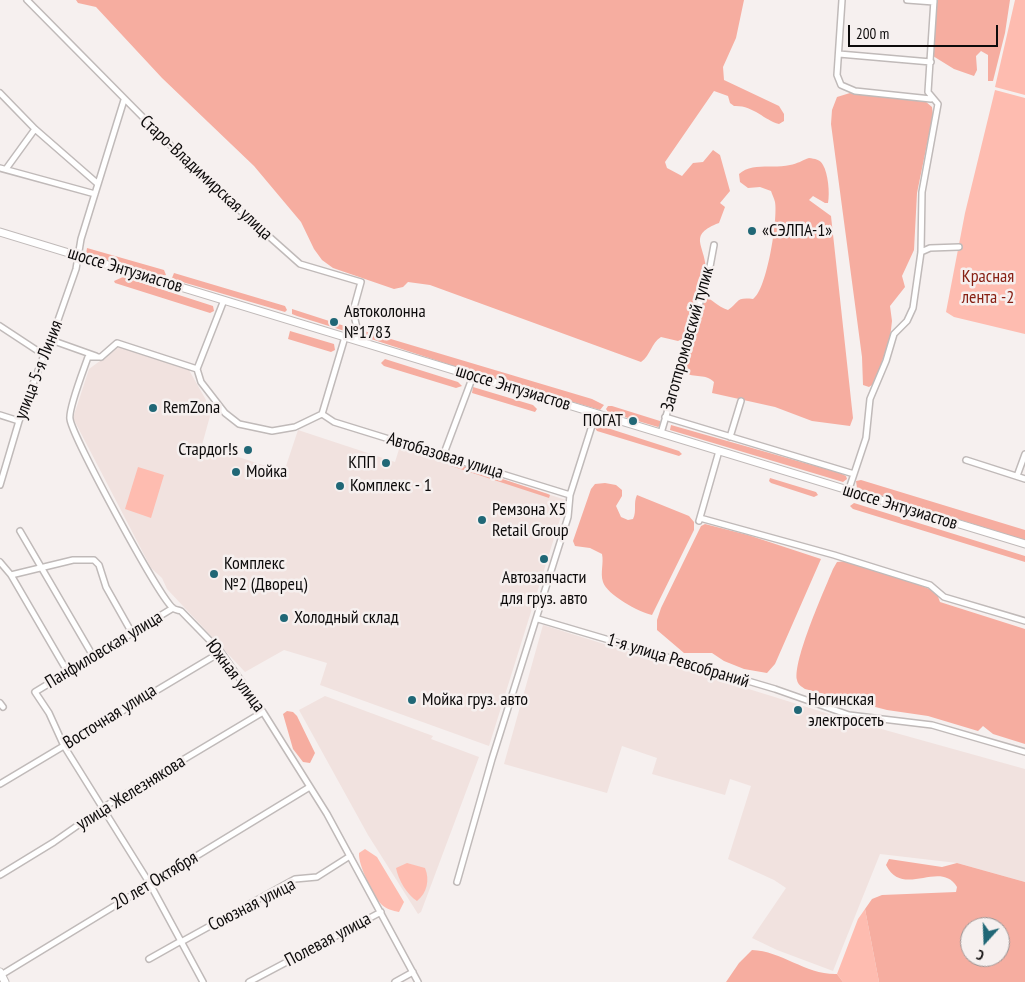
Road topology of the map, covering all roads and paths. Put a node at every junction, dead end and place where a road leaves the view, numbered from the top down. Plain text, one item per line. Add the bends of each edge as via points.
1 (27, 0) edge
2 (842, 0) edge
3 (907, 0) edge
4 (934, 1) edge
5 (839, 54) junction
6 (931, 62) junction
7 (0, 93) edge
8 (931, 99) junction
9 (124, 100) junction
10 (35, 129) junction
11 (3, 168) edge
12 (98, 184) junction
13 (95, 194) junction
14 (0, 232) edge
15 (714, 245) dead end
16 (959, 246) dead end
17 (921, 252) junction
18 (78, 256) junction
19 (224, 300) junction
20 (0, 326) edge
21 (345, 337) junction
22 (52, 340) junction
23 (360, 342) junction
24 (44, 355) junction
25 (102, 358) junction
26 (197, 369) junction
27 (473, 376) junction
28 (741, 401) dead end
29 (596, 413) junction
30 (322, 414) junction
31 (0, 415) edge
32 (664, 417) junction
33 (19, 422) junction
34 (661, 433) junction
35 (730, 437) junction
36 (719, 451) junction
37 (1025, 454) edge
38 (443, 456) junction
39 (966, 460) dead end
40 (854, 474) junction
41 (1017, 476) junction
42 (1025, 479) edge
43 (0, 485) edge
44 (848, 492) junction
45 (570, 495) junction
46 (20, 532) dead end
47 (1025, 544) edge
48 (0, 562) edge
49 (41, 568) junction
50 (11, 575) junction
51 (173, 608) junction
52 (538, 619) junction
53 (1025, 621) edge
54 (132, 633) junction
55 (221, 652) junction
56 (93, 656) junction
57 (67, 672) junction
58 (263, 712) junction
59 (64, 746) junction
60 (1025, 752) edge
61 (0, 784) edge
62 (308, 788) junction
63 (104, 807) junction
64 (350, 856) junction
65 (0, 875) edge
66 (456, 882) dead end
67 (150, 884) junction
68 (380, 912) junction
69 (181, 941) junction
70 (148, 959) dead end
71 (412, 972) junction
72 (2, 976) edge
73 (202, 982) edge
74 (248, 982) edge
75 (395, 982) edge
76 (418, 982) edge

1 - 9 street, Старо-Владимирская улица
2 - 5 street
3 - 4 street
4 - 6 street
5 - 6 street
5 - 8 street via 838,81 844,88
6 - 8 street via 928,92
7 - 10 street
8 - 17 street via 938,104 922,192
9 - 12 street, улица 5-я Линия
9 - 23 street, Старо-Владимирская улица via 200,175 300,264 361,282 353,311
10 - 11 street
10 - 12 street
11 - 13 street
12 - 13 street, улица 5-я Линия
13 - 18 street, улица 5-я Линия
14 - 18 main road, шоссе Энтузиастов
15 - 32 street, Заготпромовский тупик via 709,272
16 - 17 street via 930,248
17 - 40 street via 913,308 907,321 894,334 870,398 866,438
18 - 19 main road, шоссе Энтузиастов
18 - 22 street, улица 5-я Линия
19 - 21 main road, шоссе Энтузиастов
19 - 26 street
20 - 24 street
21 - 23 main road, шоссе Энтузиастов
21 - 30 street
22 - 24 street, улица 5-я Линия
22 - 25 street
23 - 27 main road, шоссе Энтузиастов
24 - 33 street, улица 5-я Линия
25 - 26 street via 117,344
25 - 51 street, Южная улица via 88,357 71,406 70,419 94,472 146,568
26 - 30 street via 212,398 239,424 272,432 295,427
27 - 29 main road, шоссе Энтузиастов
27 - 38 street
28 - 35 street
29 - 34 main road, шоссе Энтузиастов
29 - 45 street
30 - 38 street, Автобазовая улица via 334,422
31 - 33 street
32 - 34 street, Заготпромовский тупик
32 - 35 street
33 - 43 street, улица 5-я Линия
34 - 36 main road, шоссе Энтузиастов
35 - 40 street
36 - 44 main road, шоссе Энтузиастов
36 - 53 street via 699,519 930,585 944,596
37 - 41 street
38 - 45 street, Автобазовая улица
39 - 41 street
40 - 44 street
41 - 42 street
44 - 47 main road, шоссе Энтузиастов
45 - 52 street via 568,517
46 - 49 street
48 - 50 street
49 - 50 street
49 - 54 street via 74,560 94,560
49 - 56 street
50 - 57 street
51 - 54 street, Панфиловская улица
51 - 55 street, Южная улица via 180,611
52 - 60 street, 1-я улица Ревсобраний via 775,689 849,715 932,725
52 - 66 street
54 - 56 street, Панфиловская улица
55 - 58 street, Южная улица
55 - 59 street, Восточная улица
56 - 57 street, Панфиловская улица
57 - 59 street, Панфиловская улица via 35,692
58 - 62 street, Южная улица
58 - 63 street, улица Железнякова
59 - 61 street, Восточная улица
59 - 63 street
62 - 64 street, Южная улица via 327,814
62 - 67 street, 20 лет Октября
63 - 65 street, улица Железнякова
63 - 67 street
64 - 68 street, Южная улица
64 - 69 street, Союзная улица via 317,877 295,880
67 - 69 street
67 - 72 street, 20 лет Октября
68 - 71 street, Южная улица
68 - 74 street, Полевая улица
69 - 70 street, Союзная улица
69 - 73 street
71 - 75 street
71 - 76 street, Южная улица

